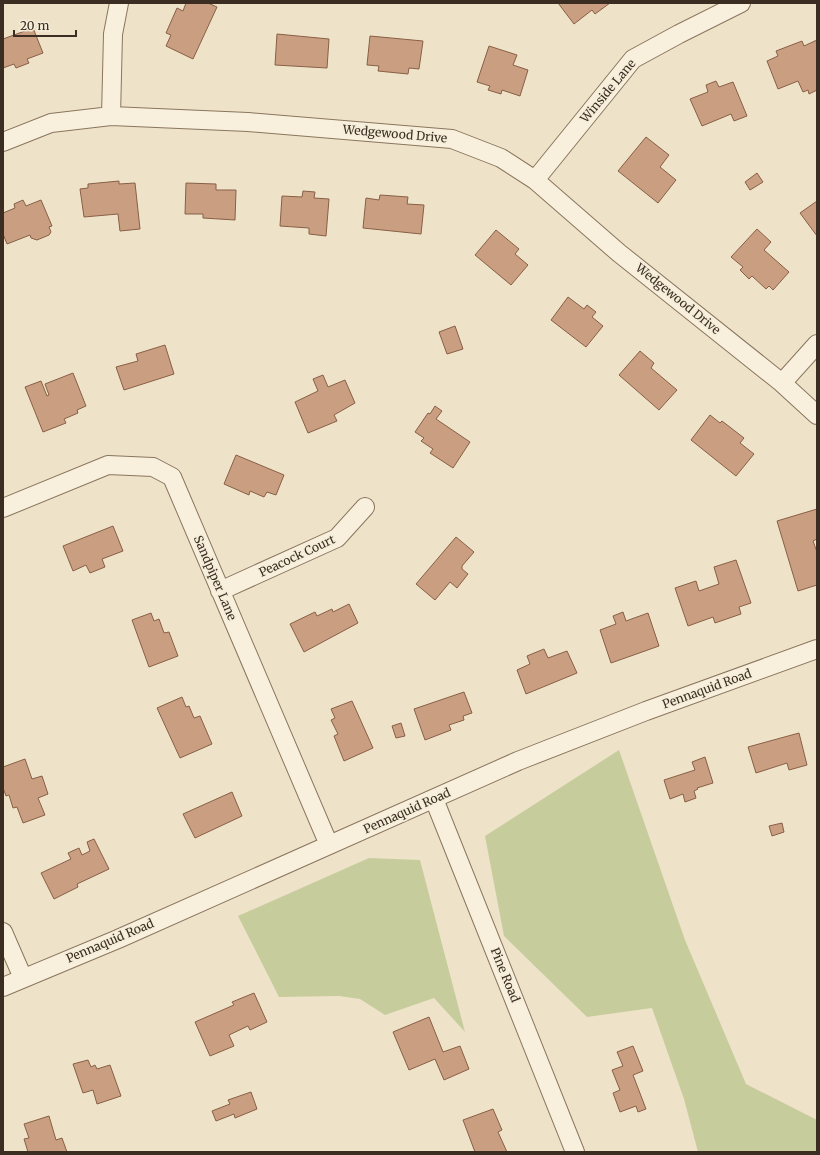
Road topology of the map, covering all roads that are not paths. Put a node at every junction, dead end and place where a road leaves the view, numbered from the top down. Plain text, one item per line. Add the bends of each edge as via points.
1 (119, 3) edge
2 (741, 3) edge
3 (111, 116) junction
4 (3, 142) edge
5 (535, 180) junction
6 (817, 344) edge
7 (782, 384) junction
8 (817, 415) edge
9 (365, 507) dead end
10 (3, 508) edge
11 (220, 591) junction
12 (817, 649) edge
13 (434, 799) junction
14 (329, 845) junction
15 (3, 932) edge
16 (23, 978) junction
17 (3, 987) edge
18 (574, 1152) edge

1 - 3 street via 113,34
2 - 5 street, Winside Lane via 633,59
3 - 4 street, Wedgewood Drive via 51,123
3 - 5 street, Wedgewood Drive via 248,122 452,139 501,158
5 - 7 street, Wedgewood Drive via 620,253
6 - 7 street
7 - 8 street, Wedgewood Drive
9 - 11 street, Peacock Court via 337,538
10 - 11 street, Sandpiper Lane via 108,465 153,467 172,478
11 - 14 street, Sandpiper Lane
12 - 13 street, Pennaquid Road via 532,755
13 - 14 street, Pennaquid Road
13 - 18 street, Pine Road
14 - 16 street, Pennaquid Road via 118,939
15 - 16 street
16 - 17 street, Pennaquid Road

